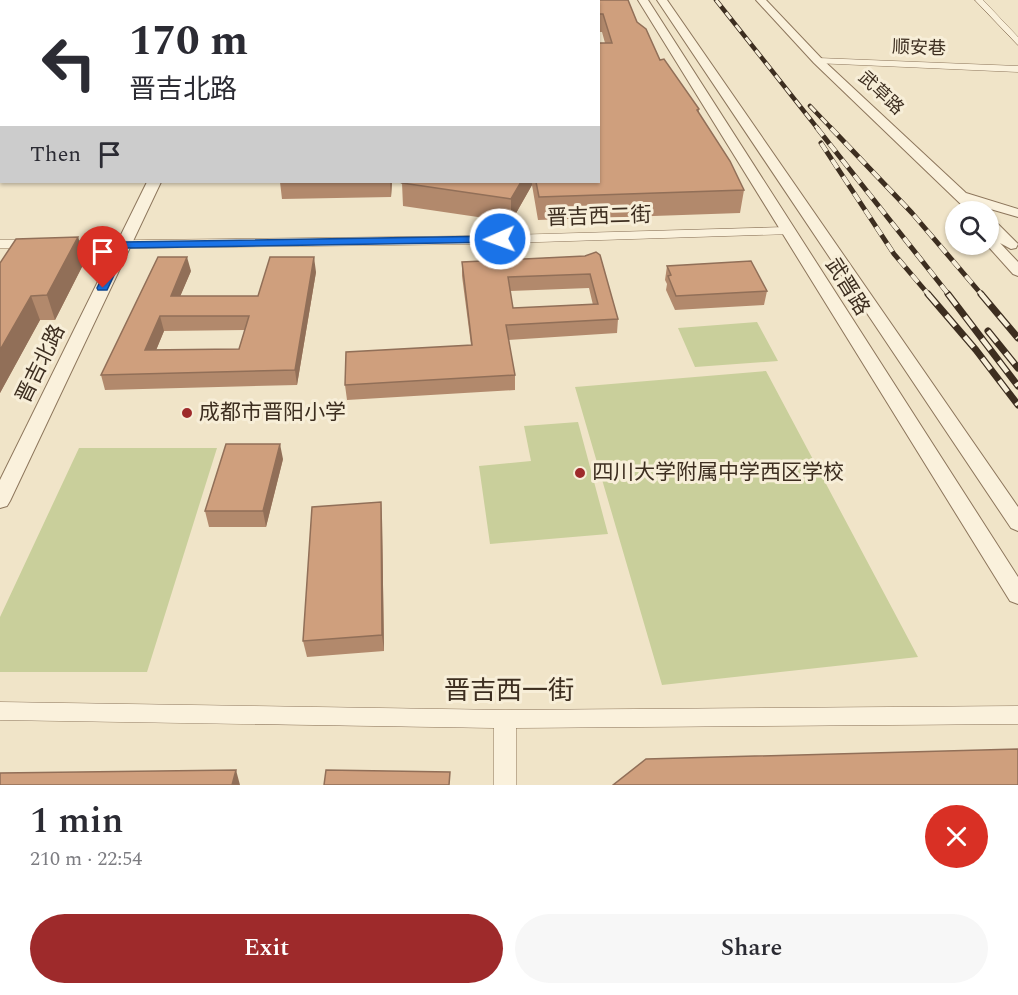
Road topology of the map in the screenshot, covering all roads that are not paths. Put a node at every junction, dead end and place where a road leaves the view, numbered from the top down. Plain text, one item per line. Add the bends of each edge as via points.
1 (643, 0) edge
2 (662, 0) edge
3 (753, 0) edge
4 (761, 0) edge
5 (979, 0) edge
6 (1018, 42) edge
7 (818, 61) junction
8 (1018, 69) edge
9 (154, 183) edge
10 (962, 196) junction
11 (951, 201) edge
12 (967, 201) edge
13 (1018, 213) edge
14 (1018, 223) edge
15 (999, 227) edge
16 (999, 230) edge
17 (787, 231) junction
18 (1018, 232) edge
19 (999, 236) edge
20 (999, 241) edge
21 (0, 244) edge
22 (123, 245) junction
23 (1018, 253) edge
24 (1018, 271) edge
25 (0, 501) edge
26 (1018, 523) edge
27 (1018, 595) edge
28 (0, 711) edge
29 (1018, 715) edge
30 (505, 719) junction
31 (505, 785) edge

1 - 17 street, 武晋路
2 - 26 street, 武晋路
3 - 11 street, 武草路
4 - 7 street, 武草路
5 - 6 street
7 - 8 street, 顺安巷
7 - 10 street, 武草路
9 - 22 street, 晋吉北路
10 - 12 street, 武草路
10 - 13 street
14 - 15 street
16 - 18 street
17 - 22 street, 晋吉西二街
17 - 27 street, 武晋路
19 - 23 street
20 - 24 street
21 - 22 street, 晋吉西二街
22 - 25 street, 晋吉北路
28 - 30 street, 晋吉西一街
29 - 30 street, 晋吉西一街
30 - 31 street

